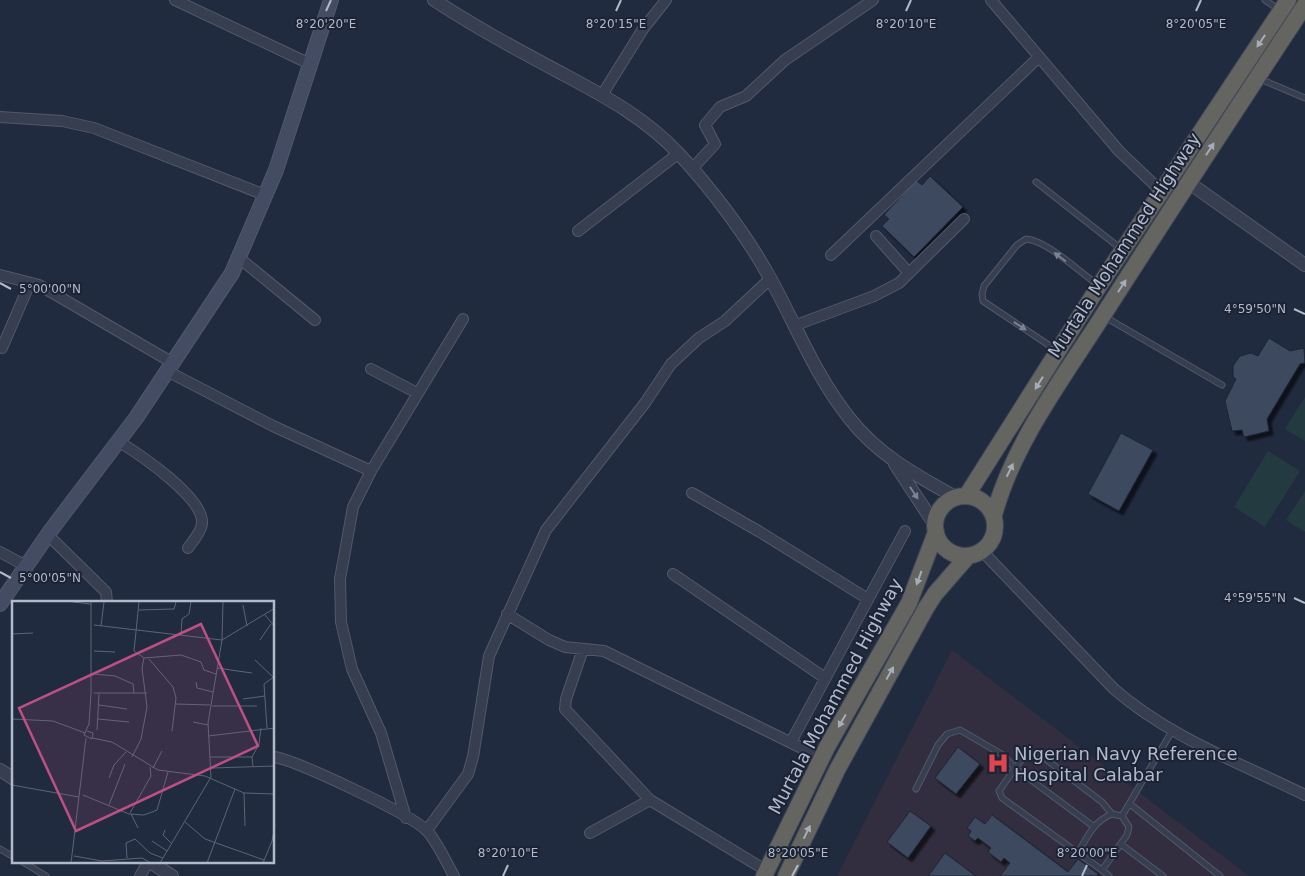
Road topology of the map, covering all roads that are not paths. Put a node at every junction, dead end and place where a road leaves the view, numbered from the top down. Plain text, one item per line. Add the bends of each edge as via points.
1 (175, 0) edge
2 (331, 0) edge
3 (434, 0) edge
4 (666, 0) edge
5 (873, 0) edge
6 (991, 0) edge
7 (1265, 0) edge
8 (1284, 5) edge
9 (1305, 5) edge
10 (1038, 57) junction
11 (310, 64) junction
12 (1257, 78) junction
13 (602, 95) junction
14 (1305, 98) edge
15 (0, 117) edge
16 (679, 153) junction
17 (692, 169) junction
18 (1036, 182) dead end
19 (1188, 182) junction
20 (1161, 191) junction
21 (265, 195) junction
22 (964, 219) dead end
23 (578, 231) dead end
24 (876, 236) dead end
25 (1123, 250) junction
26 (832, 255) dead end
27 (238, 257) junction
28 (1305, 266) edge
29 (909, 272) junction
30 (0, 275) edge
31 (771, 278) junction
32 (30, 283) junction
33 (1099, 286) junction
34 (1103, 316) junction
35 (463, 319) dead end
36 (315, 320) dead end
37 (796, 325) junction
38 (2, 348) dead end
39 (1058, 352) junction
40 (170, 367) junction
41 (371, 369) dead end
42 (1222, 385) dead end
43 (417, 393) junction
44 (118, 441) junction
45 (894, 462) junction
46 (371, 471) junction
47 (692, 493) dead end
48 (961, 496) junction
49 (994, 516) junction
50 (936, 528) junction
51 (904, 531) dead end
52 (48, 535) junction
53 (188, 548) dead end
54 (0, 552) edge
55 (975, 553) junction
56 (26, 566) junction
57 (673, 574) dead end
58 (868, 599) junction
59 (107, 601) edge
60 (0, 604) edge
61 (507, 614) junction
62 (583, 649) junction
63 (825, 678) junction
64 (1172, 731) junction
65 (791, 742) junction
66 (275, 757) edge
67 (822, 758) junction
68 (1015, 768) junction
69 (0, 770) edge
70 (12, 778) edge
71 (916, 789) dead end
72 (1305, 795) edge
73 (650, 800) junction
74 (1130, 804) junction
75 (1112, 814) junction
76 (1122, 816) junction
77 (406, 818) junction
78 (1093, 826) junction
79 (427, 830) junction
80 (590, 833) dead end
81 (1122, 845) junction
82 (0, 849) edge
83 (1078, 853) junction
84 (12, 856) edge
85 (26, 864) edge
86 (148, 864) edge
87 (152, 864) edge
88 (1102, 870) junction
89 (765, 873) edge
90 (46, 876) edge
91 (140, 876) edge
92 (172, 876) edge
93 (454, 876) edge
94 (786, 876) edge
95 (1110, 876) edge
96 (1163, 876) edge
97 (1220, 876) edge

1 - 11 street
2 - 11 main road
3 - 13 street
4 - 13 street via 643,29
5 - 17 street via 785,60 746,96 720,107 705,125 715,144
6 - 10 street
7 - 8 lane
8 -> 20 highway, Murtala Mohammed Highway
9 - 12 highway, Murtala Mohammed Highway
10 - 20 street via 1119,151
10 - 26 street
11 - 21 main road
12 - 14 lane
19 -> 12 highway, Murtala Mohammed Highway
13 - 16 street via 657,132
15 - 21 street via 62,120 94,128
16 - 17 street
16 - 23 street
17 - 31 street via 747,240
18 - 25 lane
19 - 28 street
34 -> 19 highway, Murtala Mohammed Highway
20 - 25 highway, Murtala Mohammed Highway
21 - 27 main road
22 - 29 street
24 - 29 street
25 - 33 highway, Murtala Mohammed Highway
27 - 36 street
27 - 40 main road via 218,296
29 - 37 street via 899,283 874,296
30 - 32 street
31 - 37 street
31 - 61 street via 731,316 699,338 671,364 626,429 556,515 538,544
32 - 38 street
32 - 40 street via 48,290
33 - 39 highway, Murtala Mohammed Highway
33 -> 39 lane via 1044,245 1026,239 1017,245 984,286 984,301
34 - 42 lane
49 -> 34 highway, Murtala Mohammed Highway via 1000,492 1014,461
35 - 43 street
37 - 45 street via 817,369 842,408 863,434
39 -> 48 highway, Murtala Mohammed Highway
40 - 44 main road
40 - 46 street via 273,426
41 - 43 street
43 - 46 street
44 - 52 main road
44 - 53 street via 144,457 199,509 201,529
45 - 48 street
45 -> 50 street
46 - 77 street via 353,507 340,579 341,622 352,669 381,733
47 - 58 street
48 - 49 highway via 984,501
48 - 50 highway via 943,505
49 - 55 highway via 994,537
50 - 55 highway via 939,541 950,551
50 -> 67 highway, Murtala Mohammed Highway via 909,603
51 - 58 street
52 - 56 main road
52 - 59 street via 106,592
54 - 56 street
55 - 64 street via 1114,689
94 -> 55 highway, Murtala Mohammed Highway via 838,770 926,608 935,594
56 - 60 main road
57 - 63 street
58 - 63 street
61 - 62 street via 549,640 573,649
61 - 79 street via 489,656 468,774
62 - 65 street via 604,651
62 - 73 street via 565,709
63 - 65 street
64 - 72 street
64 - 74 lane
65 - 67 street
66 - 77 street via 305,767
67 - 89 highway, Murtala Mohammed Highway
68 - 71 lane via 1003,755 960,730 947,734 938,745
68 - 75 lane via 1032,752 1039,754 1102,802
68 - 78 lane
68 - 83 lane via 999,791 1002,798
69 - 70 street
73 - 80 street
73 - 89 street
74 - 76 lane
74 - 97 lane
75 - 76 lane
75 - 78 lane
76 - 81 lane via 1128,827
77 - 79 street
78 - 83 lane
79 - 93 street
81 - 88 lane
81 - 96 lane
82 - 84 lane
83 - 88 lane
85 - 90 lane
86 - 91 street
87 - 92 street
88 - 95 lane

